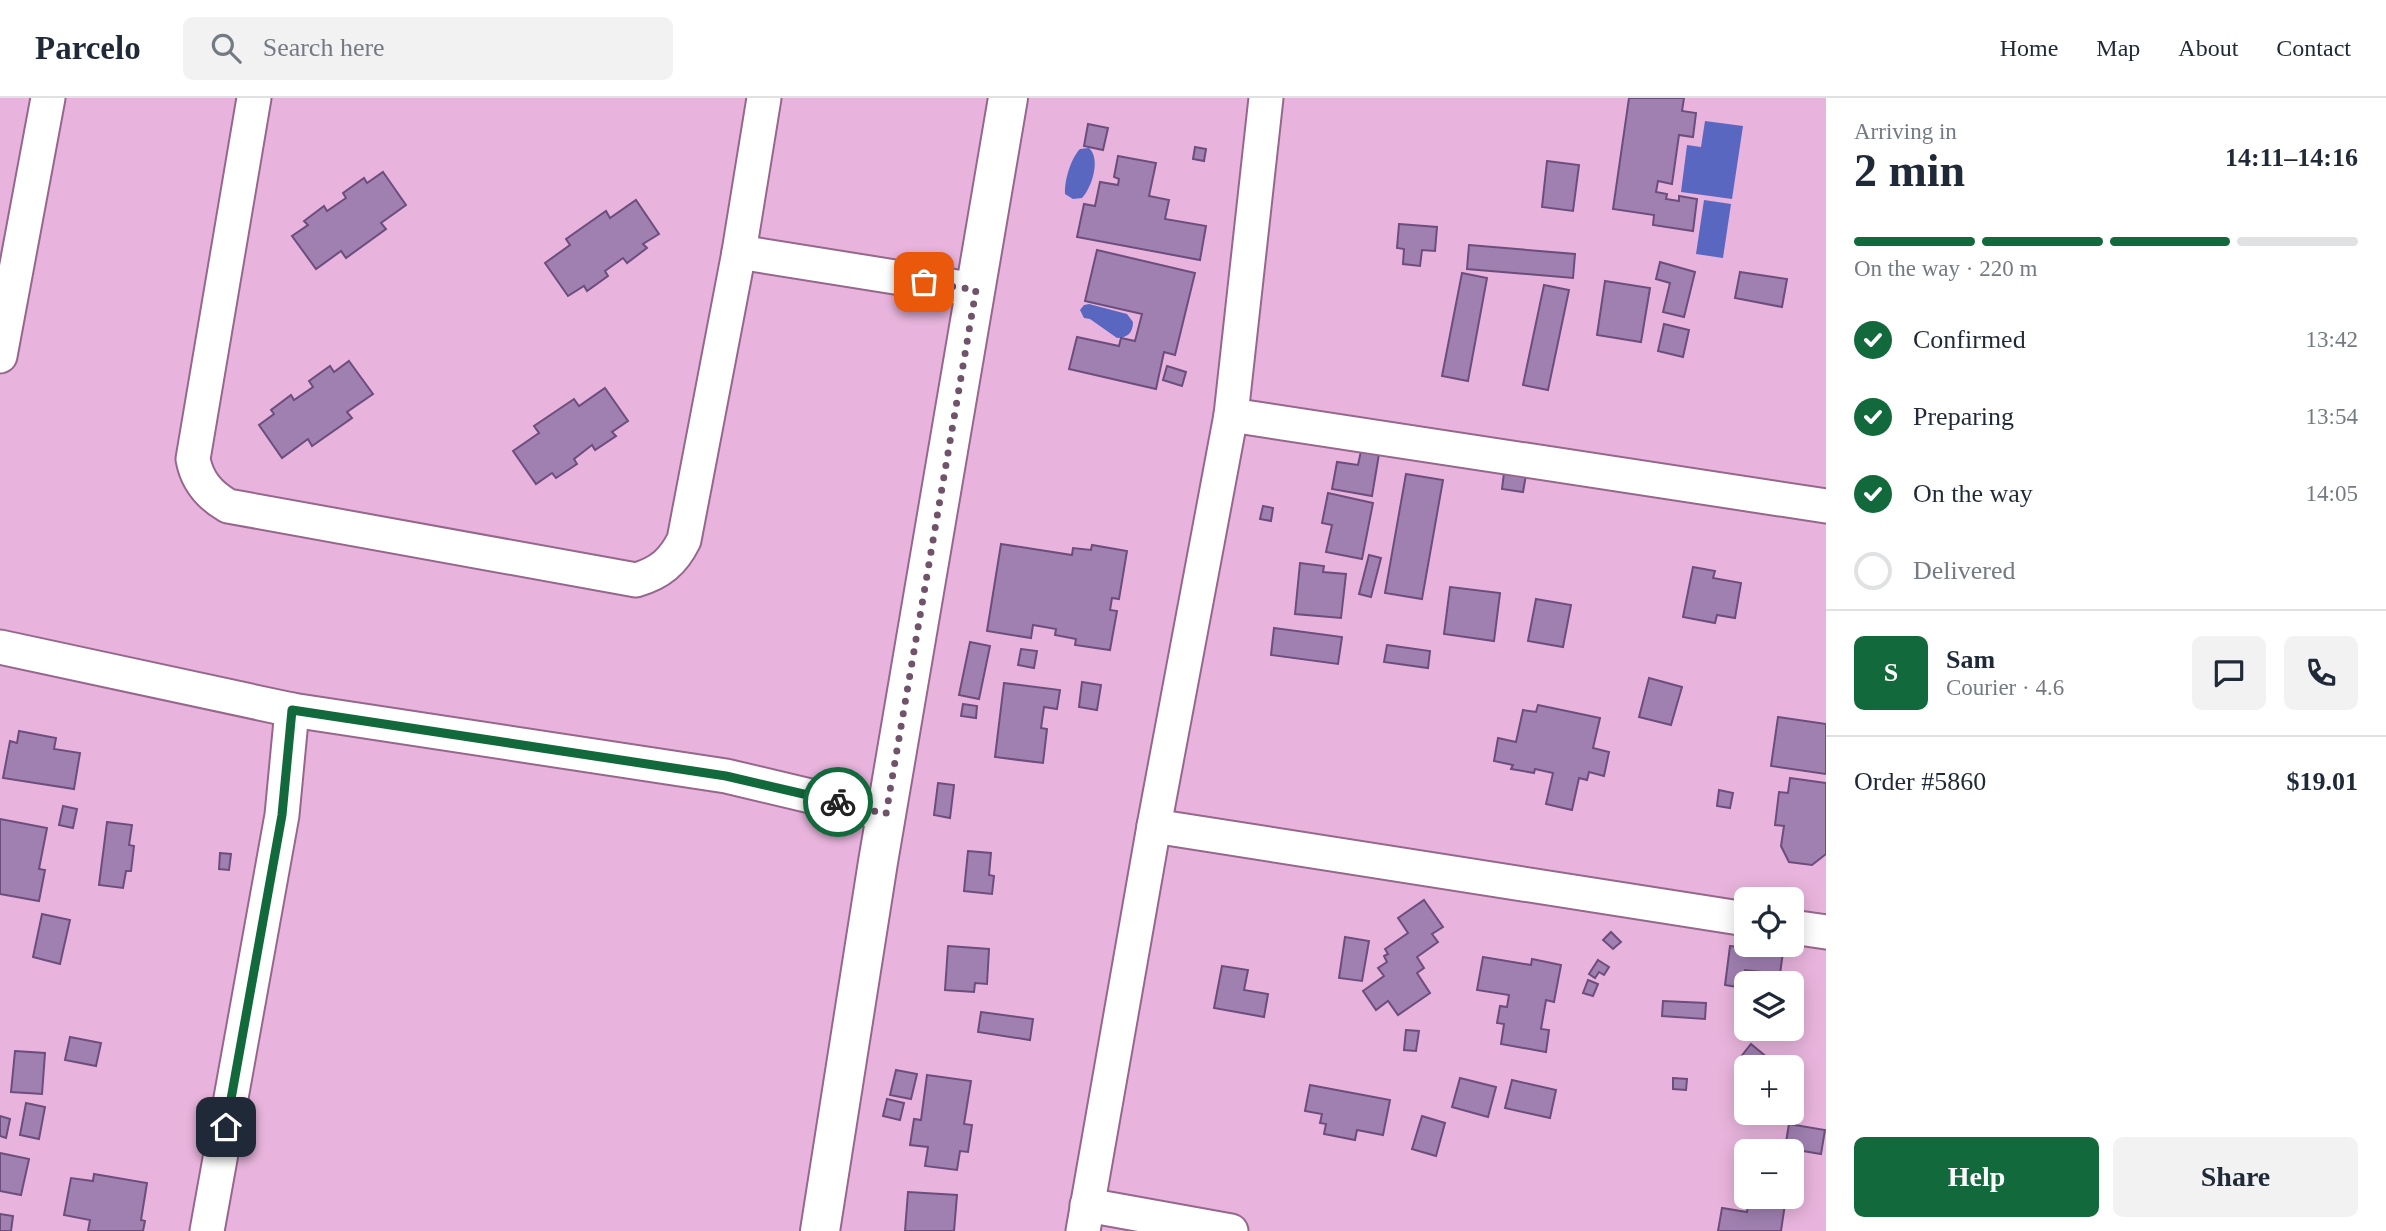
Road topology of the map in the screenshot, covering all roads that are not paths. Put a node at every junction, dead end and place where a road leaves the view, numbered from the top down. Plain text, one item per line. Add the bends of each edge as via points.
1 (48, 98) edge
2 (254, 98) edge
3 (764, 98) edge
4 (1008, 98) edge
5 (1266, 98) edge
6 (739, 252) junction
7 (976, 290) junction
8 (0, 356) edge
9 (1231, 415) junction
10 (1826, 506) edge
11 (0, 646) edge
12 (292, 710) junction
13 (886, 814) junction
14 (1154, 825) junction
15 (1734, 917) edge
16 (1804, 929) edge
17 (1826, 932) edge
18 (1085, 1218) edge
19 (207, 1231) edge
20 (820, 1231) edge
21 (1231, 1231) edge

1 - 8 street
2 - 6 street via 193,459 204,486 228,506 636,580 652,575 667,566 684,540
3 - 6 street
4 - 7 street
5 - 9 street
6 - 7 street
7 - 13 street
9 - 10 street
9 - 14 street
11 - 12 street
12 - 13 street via 726,776
12 - 19 street via 282,815
13 - 20 street
14 - 15 street
14 - 18 street
16 - 17 street
18 - 21 street

